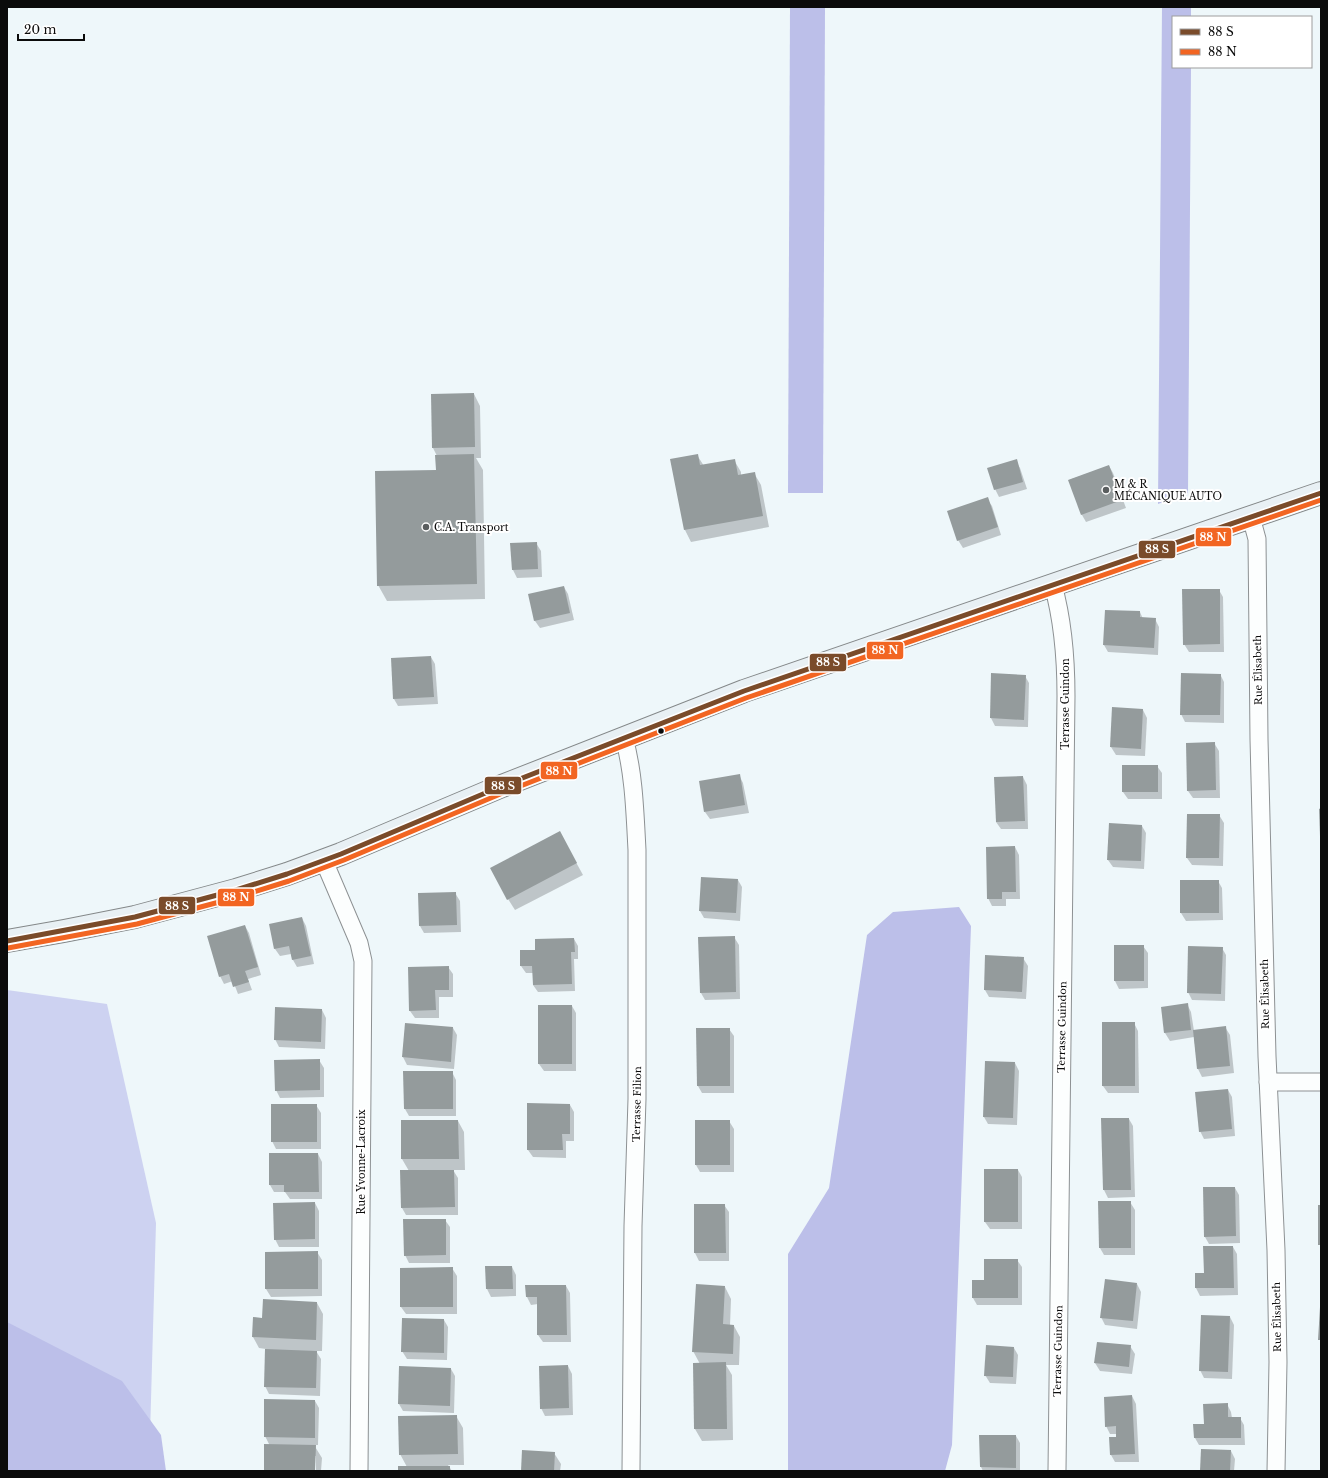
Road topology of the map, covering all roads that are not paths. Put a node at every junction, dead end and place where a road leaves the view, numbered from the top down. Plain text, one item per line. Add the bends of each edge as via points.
1 (1321, 493) edge
2 (1251, 517) junction
3 (1053, 585) junction
4 (624, 738) junction
5 (324, 861) junction
6 (7, 941) edge
7 (1268, 1082) junction
8 (1321, 1082) edge
9 (359, 1471) edge
10 (631, 1471) edge
11 (1057, 1471) edge
12 (1276, 1471) edge

1 - 2 main road
2 - 3 main road
2 - 7 street, Rue Élisabeth via 1257,539 1258,725
3 - 4 main road via 744,691
3 - 11 street, Terrasse Guindon via 1066,660
4 - 5 main road via 496,788
4 - 10 street, Terrasse Filion via 630,766 637,850 637,1100
5 - 6 main road via 243,888 184,904 106,923
5 - 9 street, Rue Yvonne-Lacroix via 359,944 363,961
7 - 8 street
7 - 12 street, Rue Élisabeth via 1276,1250

